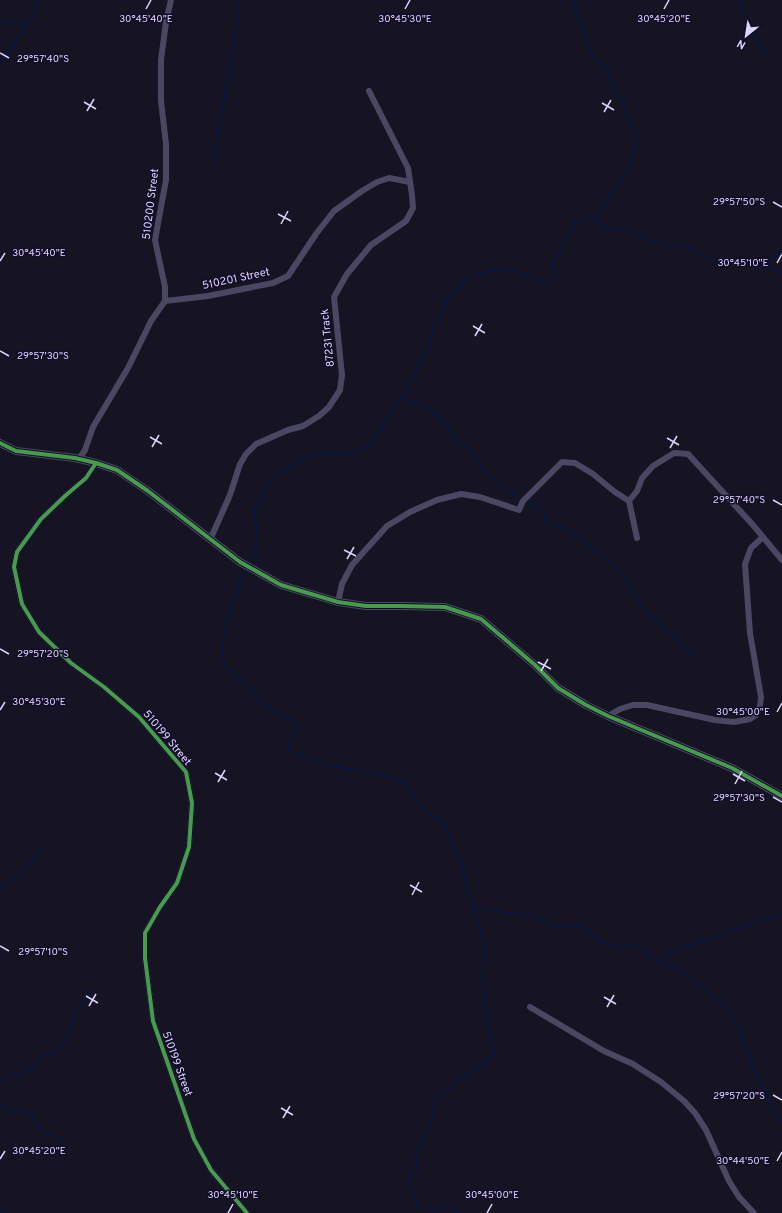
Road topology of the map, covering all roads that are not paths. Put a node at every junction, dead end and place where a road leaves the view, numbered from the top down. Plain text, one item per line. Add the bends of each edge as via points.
1 (171, 0) edge
2 (369, 91) dead end
3 (410, 182) junction
4 (165, 301) junction
5 (0, 443) edge
6 (79, 459) junction
7 (96, 463) junction
8 (629, 500) junction
9 (763, 537) junction
10 (637, 538) dead end
11 (210, 540) junction
12 (782, 560) edge
13 (338, 602) junction
14 (608, 716) junction
15 (782, 796) edge
16 (530, 1007) dead end
17 (247, 1213) edge
18 (754, 1213) edge

1 - 4 street, 510200 Street via 161,60 166,180 154,240 165,287
2 - 3 street, 87231 Track via 408,168
3 - 4 street, 510201 Street via 389,178 377,182 334,212 288,276 273,283 216,295
3 - 11 street, 87231 Track via 412,208 406,221 371,245 347,274 334,297 342,374 340,390 329,407 319,416 303,426 256,444 246,454
4 - 6 street via 151,321 128,368 93,427
5 - 6 street via 16,451
6 - 7 street
7 - 11 street via 117,470
7 - 17 street, 510199 Street via 86,478 41,519 17,552 14,567 22,604 39,632 71,663 139,717 186,772 192,803 189,847 177,883 145,933 145,958 153,1021 194,1139 211,1170
8 - 9 street via 637,491 642,478 653,466 674,453 688,454
8 - 10 street
8 - 13 street via 575,463 562,462 523,501 519,510 480,497 461,494 437,500 387,526 352,565 342,584
9 - 12 street
9 - 14 street via 751,548 745,564 750,634 761,697 756,715 734,722 647,705 633,705
11 - 13 street via 240,562 281,585
13 - 14 street via 366,606 445,607 480,618 558,688
14 - 15 street via 732,768
16 - 18 street via 604,1051 633,1064 684,1101 706,1130 739,1197

